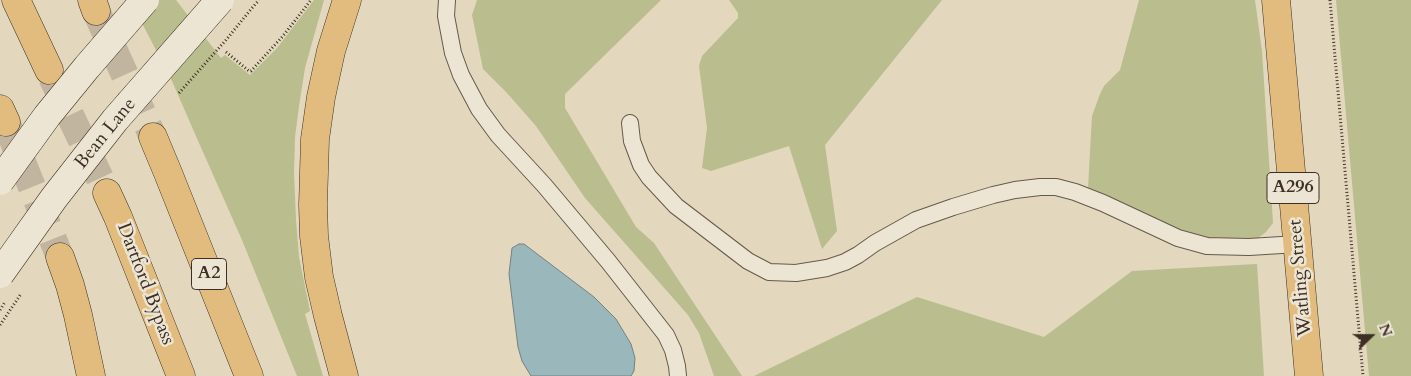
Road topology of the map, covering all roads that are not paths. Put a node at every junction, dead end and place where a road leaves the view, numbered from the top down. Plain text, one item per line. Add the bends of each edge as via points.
1 (16, 0) edge
2 (145, 0) edge
3 (220, 0) edge
4 (347, 0) edge
5 (447, 0) edge
6 (1276, 0) edge
7 (49, 70) tunnel mouth
8 (630, 123) dead end
9 (153, 137) tunnel mouth
10 (0, 181) edge
11 (107, 193) tunnel mouth
12 (1298, 244) junction
13 (60, 257) tunnel mouth
14 (0, 274) edge
15 (92, 376) edge
16 (180, 376) edge
17 (249, 376) edge
18 (344, 376) edge
19 (678, 376) edge
20 (1309, 376) edge

1 - 7 main road
2 - 10 main road, bridge via 47,116
3 - 14 main road, Bean Lane, bridge via 115,120
4 - 18 main road via 321,97 313,206 319,277
5 - 19 lane via 446,16 453,53 479,109 666,335 673,350
6 - 12 main road, Watling Street / A296
8 - 12 lane via 632,141 649,178 676,206 748,261 769,272 796,273 827,268 858,255 916,220 981,198 1040,187 1075,192 1172,236 1207,246 1249,248
9 - 17 main road, A2
11 - 16 main road, Dartford Bypass
12 - 20 main road, Watling Street / A296
13 - 15 main road

